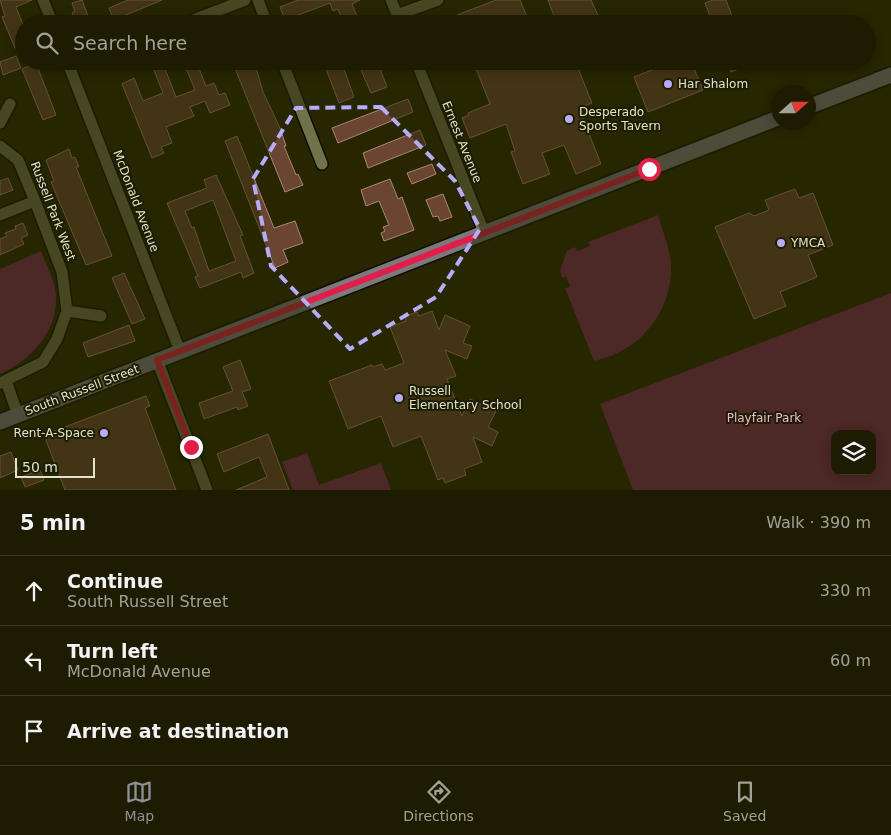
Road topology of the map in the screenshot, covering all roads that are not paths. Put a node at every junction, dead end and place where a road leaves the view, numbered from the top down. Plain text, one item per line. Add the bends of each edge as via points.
1 (43, 0) edge
2 (245, 0) edge
3 (258, 0) edge
4 (391, 0) edge
5 (438, 0) edge
6 (49, 15) edge
7 (206, 15) edge
8 (264, 15) edge
9 (397, 15) edge
10 (409, 15) edge
11 (70, 70) edge
12 (285, 70) edge
13 (420, 70) edge
14 (891, 75) edge
15 (10, 104) dead end
16 (816, 104) edge
17 (771, 121) edge
18 (0, 122) edge
19 (0, 146) edge
20 (322, 164) dead end
21 (36, 201) junction
22 (0, 215) edge
23 (484, 232) junction
24 (67, 311) junction
25 (102, 316) dead end
26 (180, 351) junction
27 (157, 360) junction
28 (3, 382) edge
29 (18, 415) junction
30 (0, 422) edge
31 (207, 490) edge

1 - 6 street
2 - 7 street
3 - 8 street
4 - 9 street
5 - 10 street
11 - 26 street, McDonald Avenue
12 - 20 street
13 - 23 street, Ernest Avenue
14 - 16 main road
15 - 18 street
17 - 23 main road, South Russell Street
19 - 21 street, Russell Park West via 18,160
21 - 22 street
21 - 24 street, Russell Park West via 62,272
23 - 26 main road, South Russell Street
24 - 25 street
24 - 28 street, Russell Park West via 58,339 43,362
26 - 27 main road, South Russell Street
27 - 29 main road, South Russell Street
27 - 31 street
28 - 29 street
29 - 30 main road, South Russell Street

